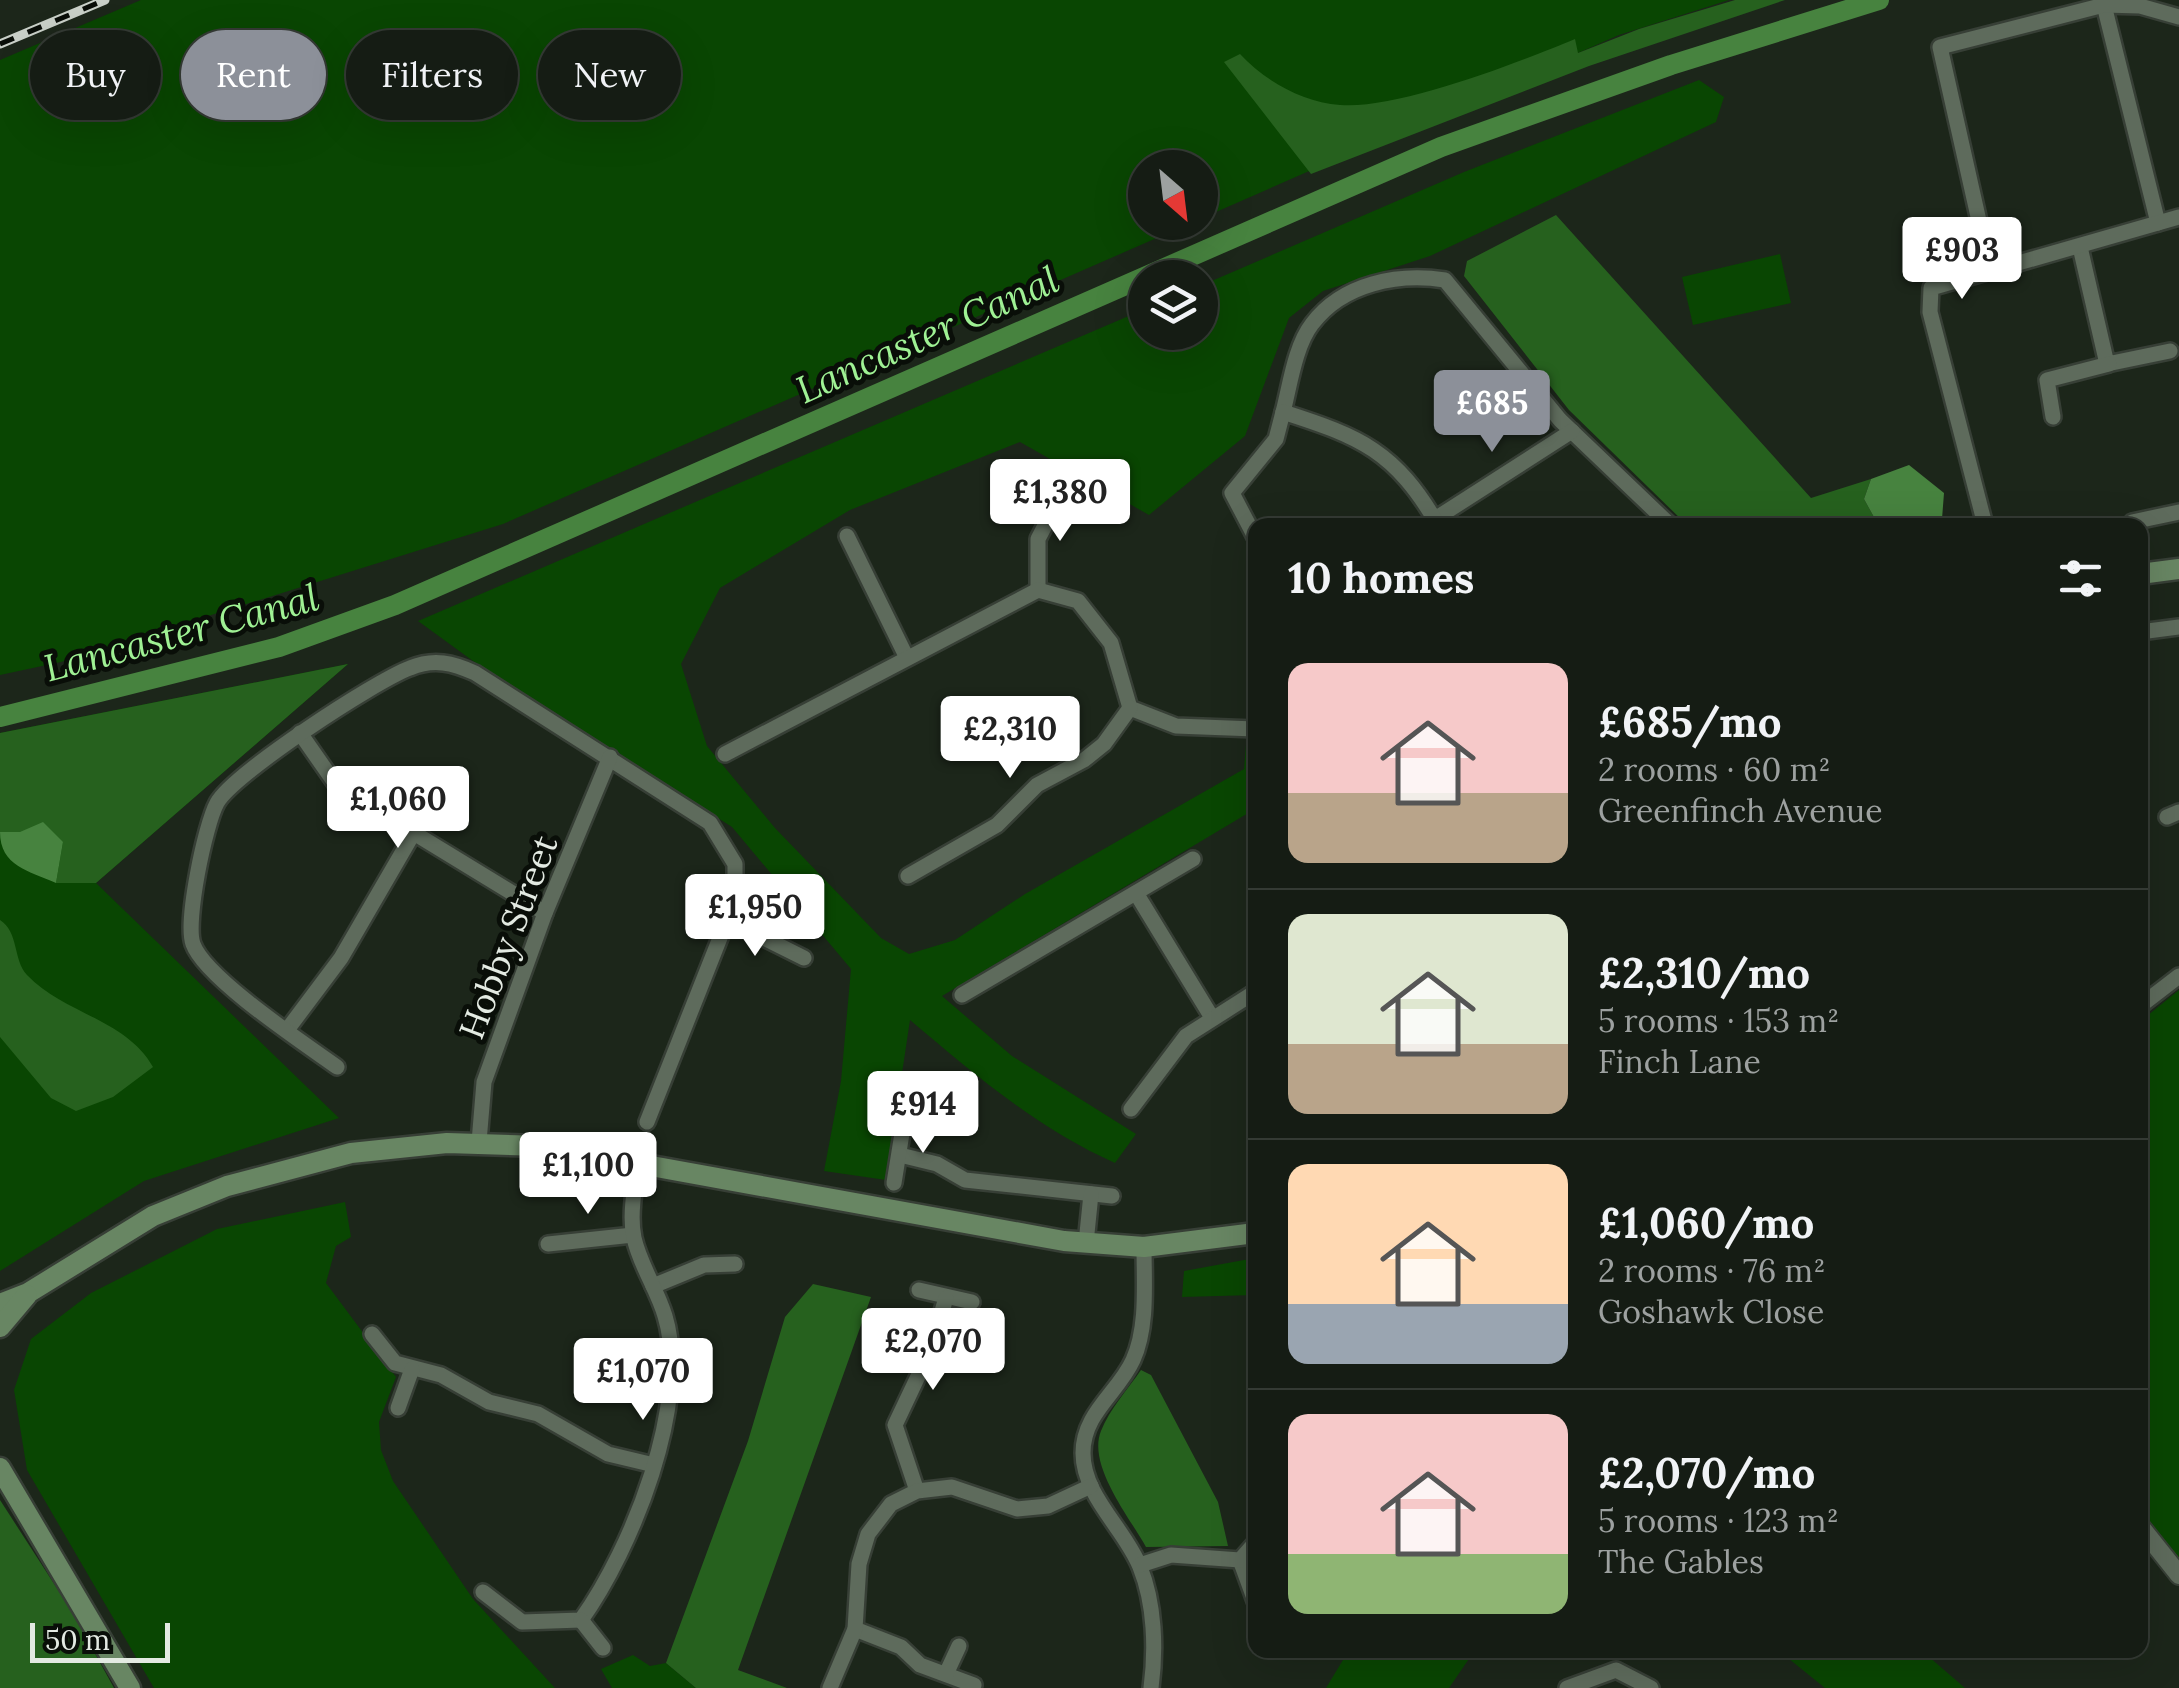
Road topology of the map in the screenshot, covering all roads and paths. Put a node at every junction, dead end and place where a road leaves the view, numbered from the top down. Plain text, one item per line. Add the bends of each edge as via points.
1 (2104, 5) junction
2 (2179, 17) edge
3 (2179, 217) edge
4 (2158, 224) junction
5 (2080, 247) junction
6 (1990, 270) junction
7 (2170, 350) dead end
8 (2109, 364) junction
9 (1283, 412) junction
10 (2053, 416) dead end
11 (1572, 430) junction
12 (1061, 495) dead end
13 (2179, 512) edge
14 (1433, 518) edge
15 (1442, 518) edge
16 (1663, 518) edge
17 (1983, 518) edge
18 (2148, 519) edge
19 (1248, 524) edge
20 (846, 536) dead end
21 (2179, 569) edge
22 (2148, 573) edge
23 (1038, 590) junction
24 (2179, 627) edge
25 (2148, 631) edge
26 (906, 656) junction
27 (1130, 708) junction
28 (1248, 728) edge
29 (300, 734) junction
30 (725, 754) dead end
31 (610, 757) junction
32 (413, 834) junction
33 (1193, 859) dead end
34 (908, 876) dead end
35 (1136, 893) junction
36 (546, 913) junction
37 (726, 919) junction
38 (804, 958) dead end
39 (2179, 976) edge
40 (962, 995) dead end
41 (1248, 996) edge
42 (2148, 1000) edge
43 (1211, 1016) junction
44 (287, 1030) junction
45 (337, 1068) dead end
46 (1131, 1109) dead end
47 (904, 1121) dead end
48 (647, 1122) dead end
49 (479, 1142) junction
50 (900, 1155) junction
51 (638, 1161) junction
52 (894, 1183) dead end
53 (1091, 1194) junction
54 (1112, 1196) dead end
55 (633, 1235) junction
56 (1248, 1235) edge
57 (1086, 1243) junction
58 (548, 1244) dead end
59 (1144, 1247) junction
60 (734, 1264) dead end
61 (653, 1286) junction
62 (918, 1290) dead end
63 (28, 1293) junction
64 (946, 1298) junction
65 (972, 1302) dead end
66 (0, 1304) edge
67 (0, 1326) edge
68 (372, 1334) dead end
69 (412, 1369) junction
70 (398, 1408) dead end
71 (654, 1465) junction
72 (1, 1472) edge
73 (1091, 1486) junction
74 (917, 1491) junction
75 (2148, 1536) edge
76 (1248, 1551) edge
77 (1240, 1560) junction
78 (1140, 1566) junction
79 (2179, 1575) edge
80 (1248, 1582) edge
81 (482, 1592) dead end
82 (582, 1620) junction
83 (854, 1628) junction
84 (959, 1646) dead end
85 (603, 1648) dead end
86 (1616, 1658) edge
87 (1616, 1670) junction
88 (946, 1674) junction
89 (974, 1685) dead end
90 (130, 1688) edge
91 (830, 1688) edge
92 (1151, 1688) edge
93 (1566, 1688) edge
94 (1651, 1688) edge

1 - 2 street
1 - 4 street
1 - 6 street via 1940,47
3 - 4 street
4 - 5 street
5 - 6 street
5 - 8 street
6 - 17 street via 1928,295
7 - 8 street
8 - 10 street via 2047,380
9 - 11 street via 1310,326 1334,300 1408,274 1445,280
9 - 14 street via 1354,435 1393,464
9 - 19 street via 1276,439 1232,493
11 - 15 street
11 - 16 street
12 - 23 street via 1038,539
13 - 18 street
20 - 26 street
21 - 22 main road
23 - 26 street
23 - 27 street via 1078,601 1111,643
24 - 25 street
26 - 30 street
27 - 28 street via 1176,726
27 - 34 street via 1084,760 1038,785 997,825
29 - 31 street via 412,667 447,661
29 - 32 street via 337,786
29 - 44 street via 217,802 188,918 194,947 216,974
31 - 36 street, Hobby Street
31 - 37 street via 710,823 734,864 734,900
32 - 36 street
32 - 44 street via 341,958
33 - 35 street
35 - 40 street
35 - 43 street
36 - 49 street, Hobby Street via 484,1082
37 - 38 street
37 - 48 street
39 - 42 street
41 - 43 street
43 - 46 street via 1164,1060
44 - 45 street
47 - 50 street
49 - 51 main road
49 - 63 main road via 396,1146 262,1174 153,1216
50 - 52 street
50 - 53 street via 965,1180
51 - 55 street
51 - 57 main road
53 - 54 street
53 - 57 street
55 - 58 street
55 - 61 street
56 - 59 main road
57 - 59 main road
59 - 73 street via 1142,1325 1132,1361 1086,1432 1082,1456
60 - 61 street via 704,1265
61 - 71 street via 673,1368
62 - 64 street
63 - 66 main road
63 - 67 main road
64 - 65 street
64 - 74 street via 895,1425
68 - 69 street via 395,1362
69 - 70 street
69 - 71 street via 441,1375 489,1402 538,1414 608,1454
71 - 82 street via 617,1558
72 - 90 main road
73 - 74 street via 1048,1506 1017,1509 952,1487
73 - 78 street
74 - 83 street via 891,1504 868,1534
75 - 79 street
76 - 77 street
77 - 78 street via 1171,1555
77 - 80 street
78 - 92 street via 1150,1602
81 - 82 street via 522,1622
82 - 85 street
83 - 88 street
83 - 91 street
84 - 88 street
86 - 87 street
87 - 93 street
87 - 94 street
88 - 89 street

